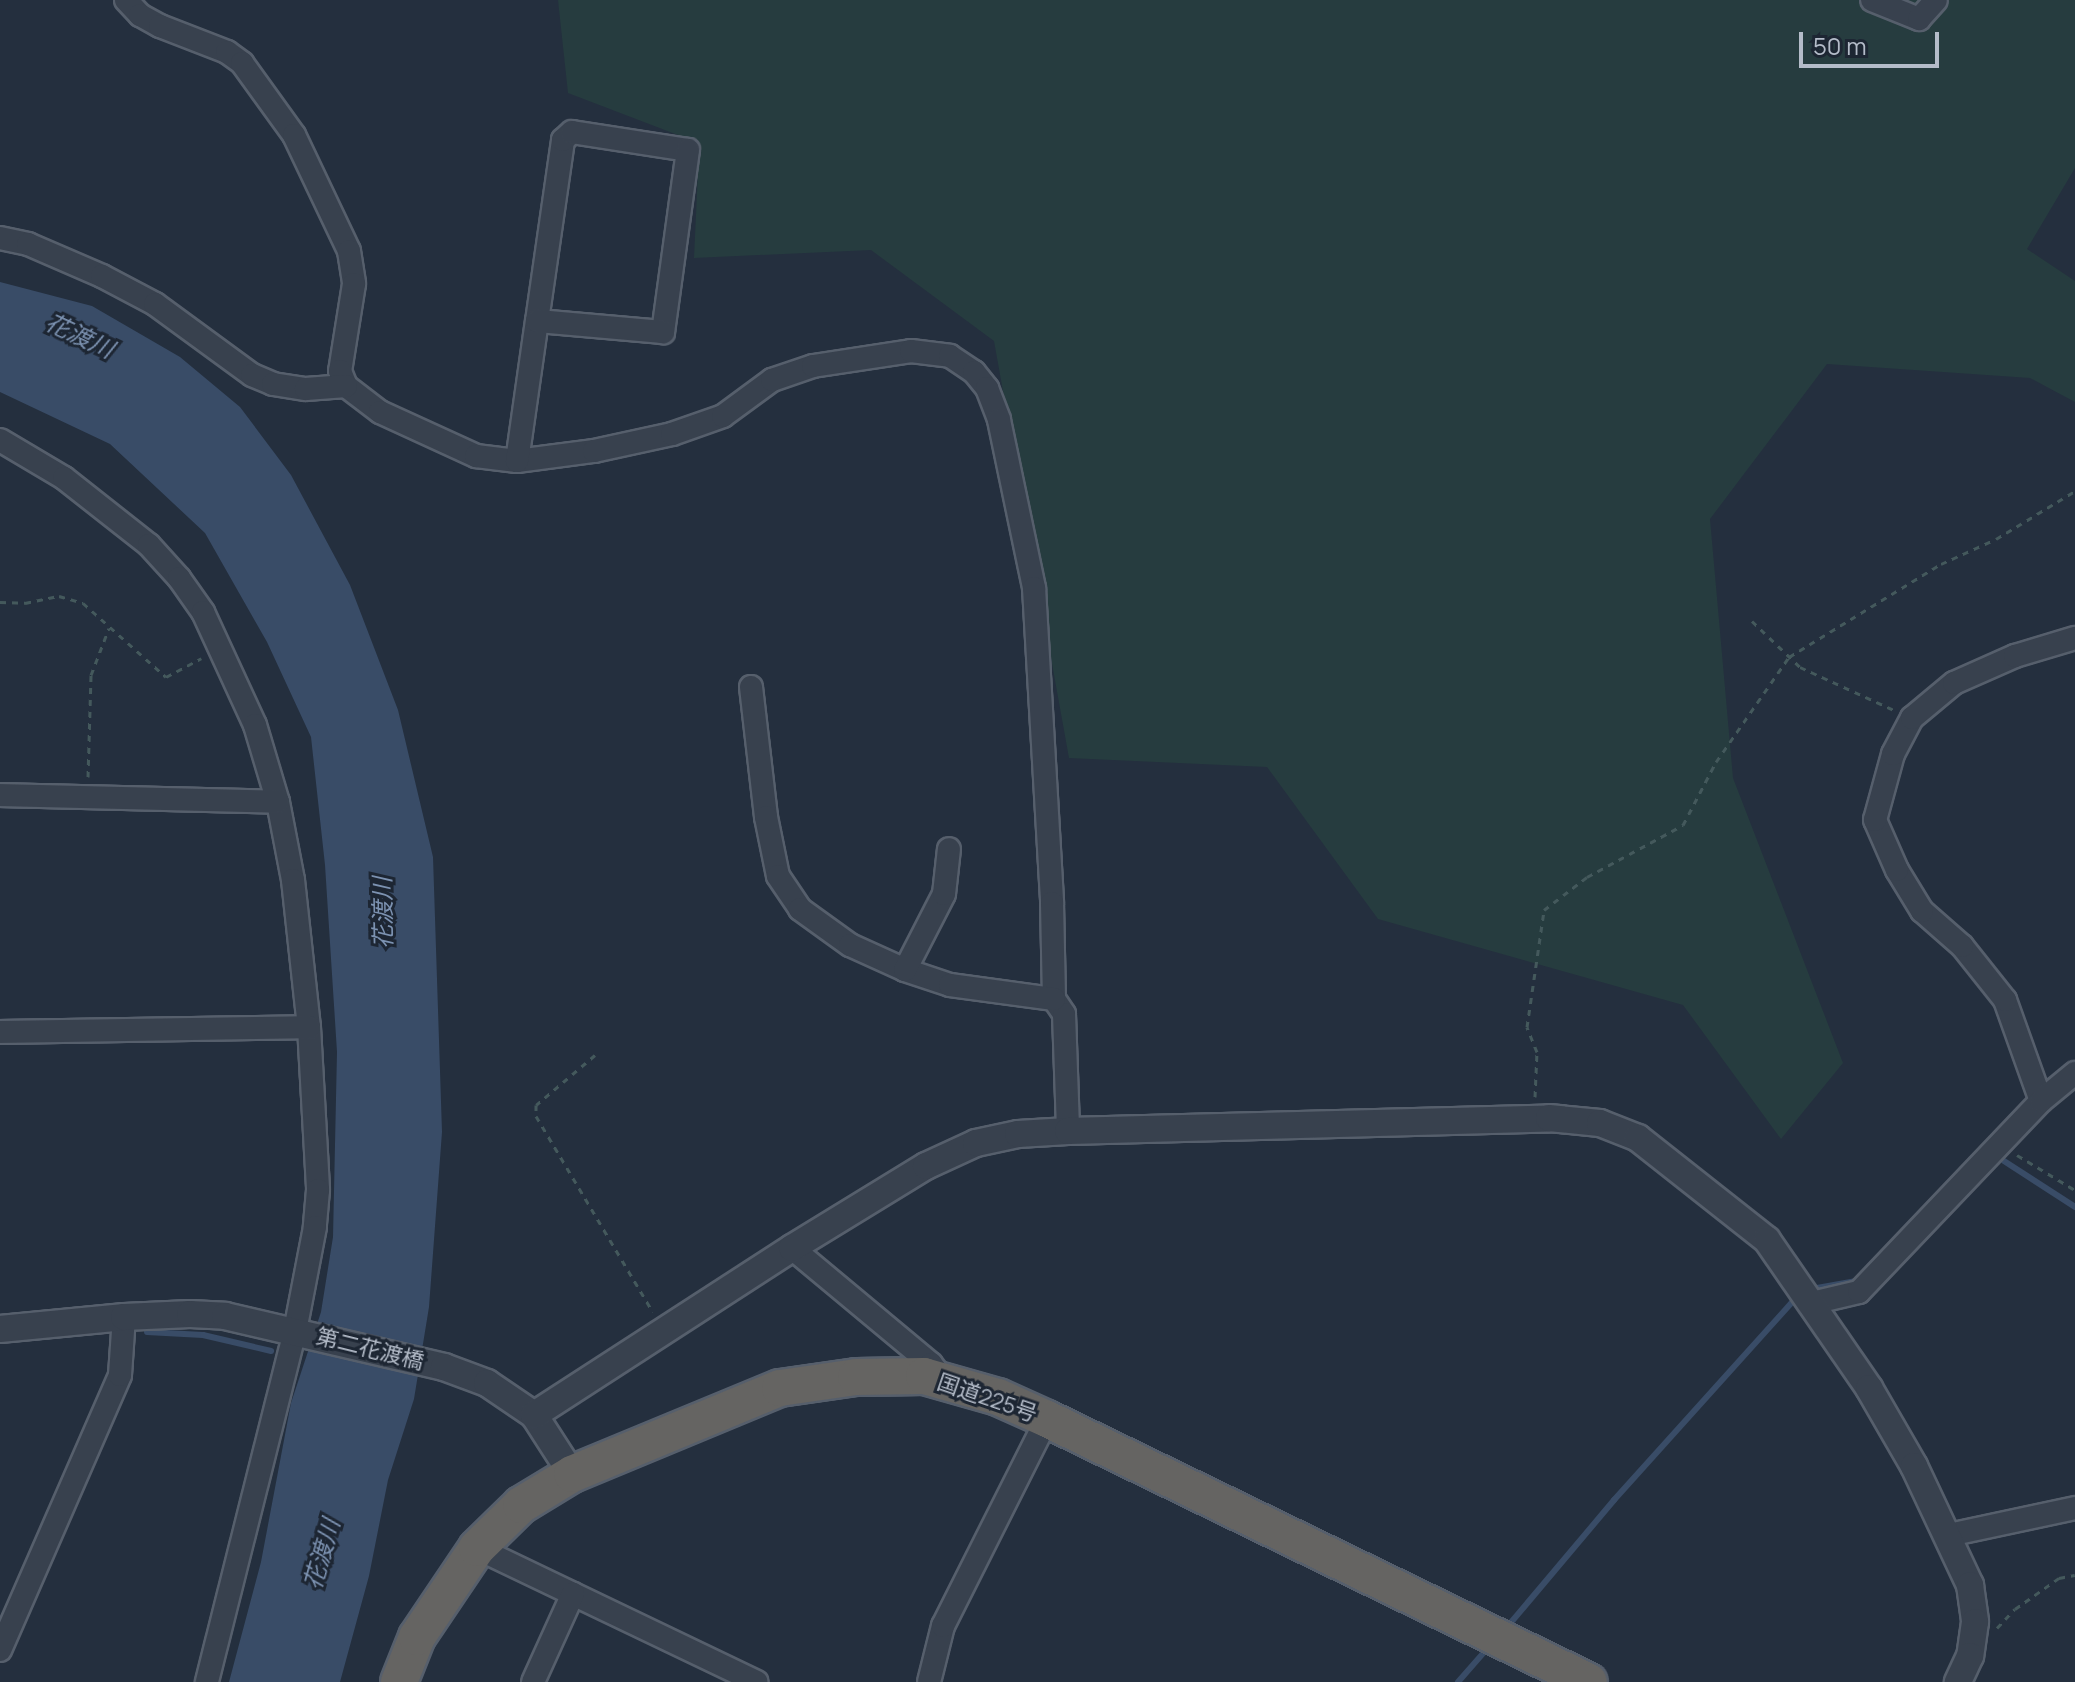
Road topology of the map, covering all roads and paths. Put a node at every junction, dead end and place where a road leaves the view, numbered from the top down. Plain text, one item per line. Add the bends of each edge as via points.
1 (126, 0) edge
2 (1872, 0) edge
3 (1936, 0) edge
4 (0, 238) edge
5 (537, 321) junction
6 (346, 386) junction
7 (0, 440) edge
8 (517, 461) junction
9 (2075, 491) edge
10 (0, 602) edge
11 (1752, 621) dead end
12 (109, 628) junction
13 (2075, 638) edge
14 (222, 647) junction
15 (1789, 657) junction
16 (751, 687) dead end
17 (1912, 718) junction
18 (0, 795) edge
19 (87, 795) junction
20 (278, 802) junction
21 (949, 849) dead end
22 (905, 970) junction
23 (1054, 999) junction
24 (309, 1027) junction
25 (0, 1032) edge
26 (595, 1055) dead end
27 (2075, 1073) edge
28 (2041, 1101) junction
29 (1534, 1119) junction
30 (1068, 1131) junction
31 (2002, 1146) junction
32 (2075, 1190) edge
33 (792, 1248) junction
34 (1812, 1303) junction
35 (124, 1317) junction
36 (0, 1329) edge
37 (664, 1330) junction
38 (298, 1331) junction
39 (946, 1382) junction
40 (534, 1415) junction
41 (1047, 1419) junction
42 (572, 1474) junction
43 (2075, 1508) edge
44 (1949, 1535) junction
45 (477, 1548) junction
46 (2075, 1575) edge
47 (573, 1594) junction
48 (0, 1650) edge
49 (1970, 1656) junction
50 (207, 1682) edge
51 (399, 1682) edge
52 (533, 1682) edge
53 (757, 1682) edge
54 (929, 1682) edge
55 (1589, 1682) edge
56 (1958, 1682) edge

1 - 6 street via 160,26 242,63 294,135 349,251 354,284 340,371
2 - 3 street via 1919,19
4 - 6 street via 90,270 155,304 252,375 273,384 306,389
5 - 5 street via 563,140 572,132 688,150 663,332
5 - 8 street
6 - 8 street via 380,412 476,456
7 - 14 street via 64,478 149,545 179,578
8 - 23 street via 594,451 699,426 723,416 772,380 813,366 911,351 950,356 974,372 987,388 999,420 1034,588
9 - 15 path via 1996,539 1941,564
10 - 12 path via 59,596 83,603
11 - 15 path
12 - 14 path via 166,677
12 - 19 path via 91,675
13 - 17 street via 2015,656 1954,683
14 - 20 street via 255,725
15 - 17 path via 1800,667
15 - 29 path via 1716,762 1683,825 1587,877 1544,910 1527,1027 1537,1052
16 - 22 street via 778,876 800,909 819,924
17 - 28 street via 1893,754 1875,820 1922,911 1962,946 2005,1000
18 - 19 street
19 - 20 street
20 - 24 street via 293,880
21 - 22 street via 944,894
22 - 23 street via 950,985
23 - 30 street via 1064,1014
24 - 25 street
24 - 38 street via 318,1190
26 - 37 path via 536,1105 536,1116
27 - 28 street
28 - 31 street
29 - 30 street
29 - 34 street via 1600,1123 1638,1138 1767,1240
30 - 33 street via 976,1143 926,1166
31 - 32 path
31 - 34 street via 1859,1292
33 - 37 street
33 - 39 street
34 - 44 street via 1869,1388
35 - 36 street, 第二花渡橋
35 - 38 street, 第二花渡橋 via 213,1315
35 - 48 street via 120,1375
37 - 40 street
38 - 40 street, 第二花渡橋 via 444,1367 487,1383
38 - 50 street
39 - 41 highway, 国道225号
39 - 42 highway, 国道225号 via 924,1376 856,1377 780,1388
40 - 42 street
41 - 54 street via 943,1626
41 - 55 highway, 国道225号
42 - 45 highway, 国道225号 via 521,1505
43 - 44 street
44 - 49 street via 1970,1585 1975,1622
45 - 47 street
45 - 51 highway, 国道225号 via 417,1637
46 - 49 path via 2059,1578 2015,1609
47 - 52 street
47 - 53 street
49 - 56 street

